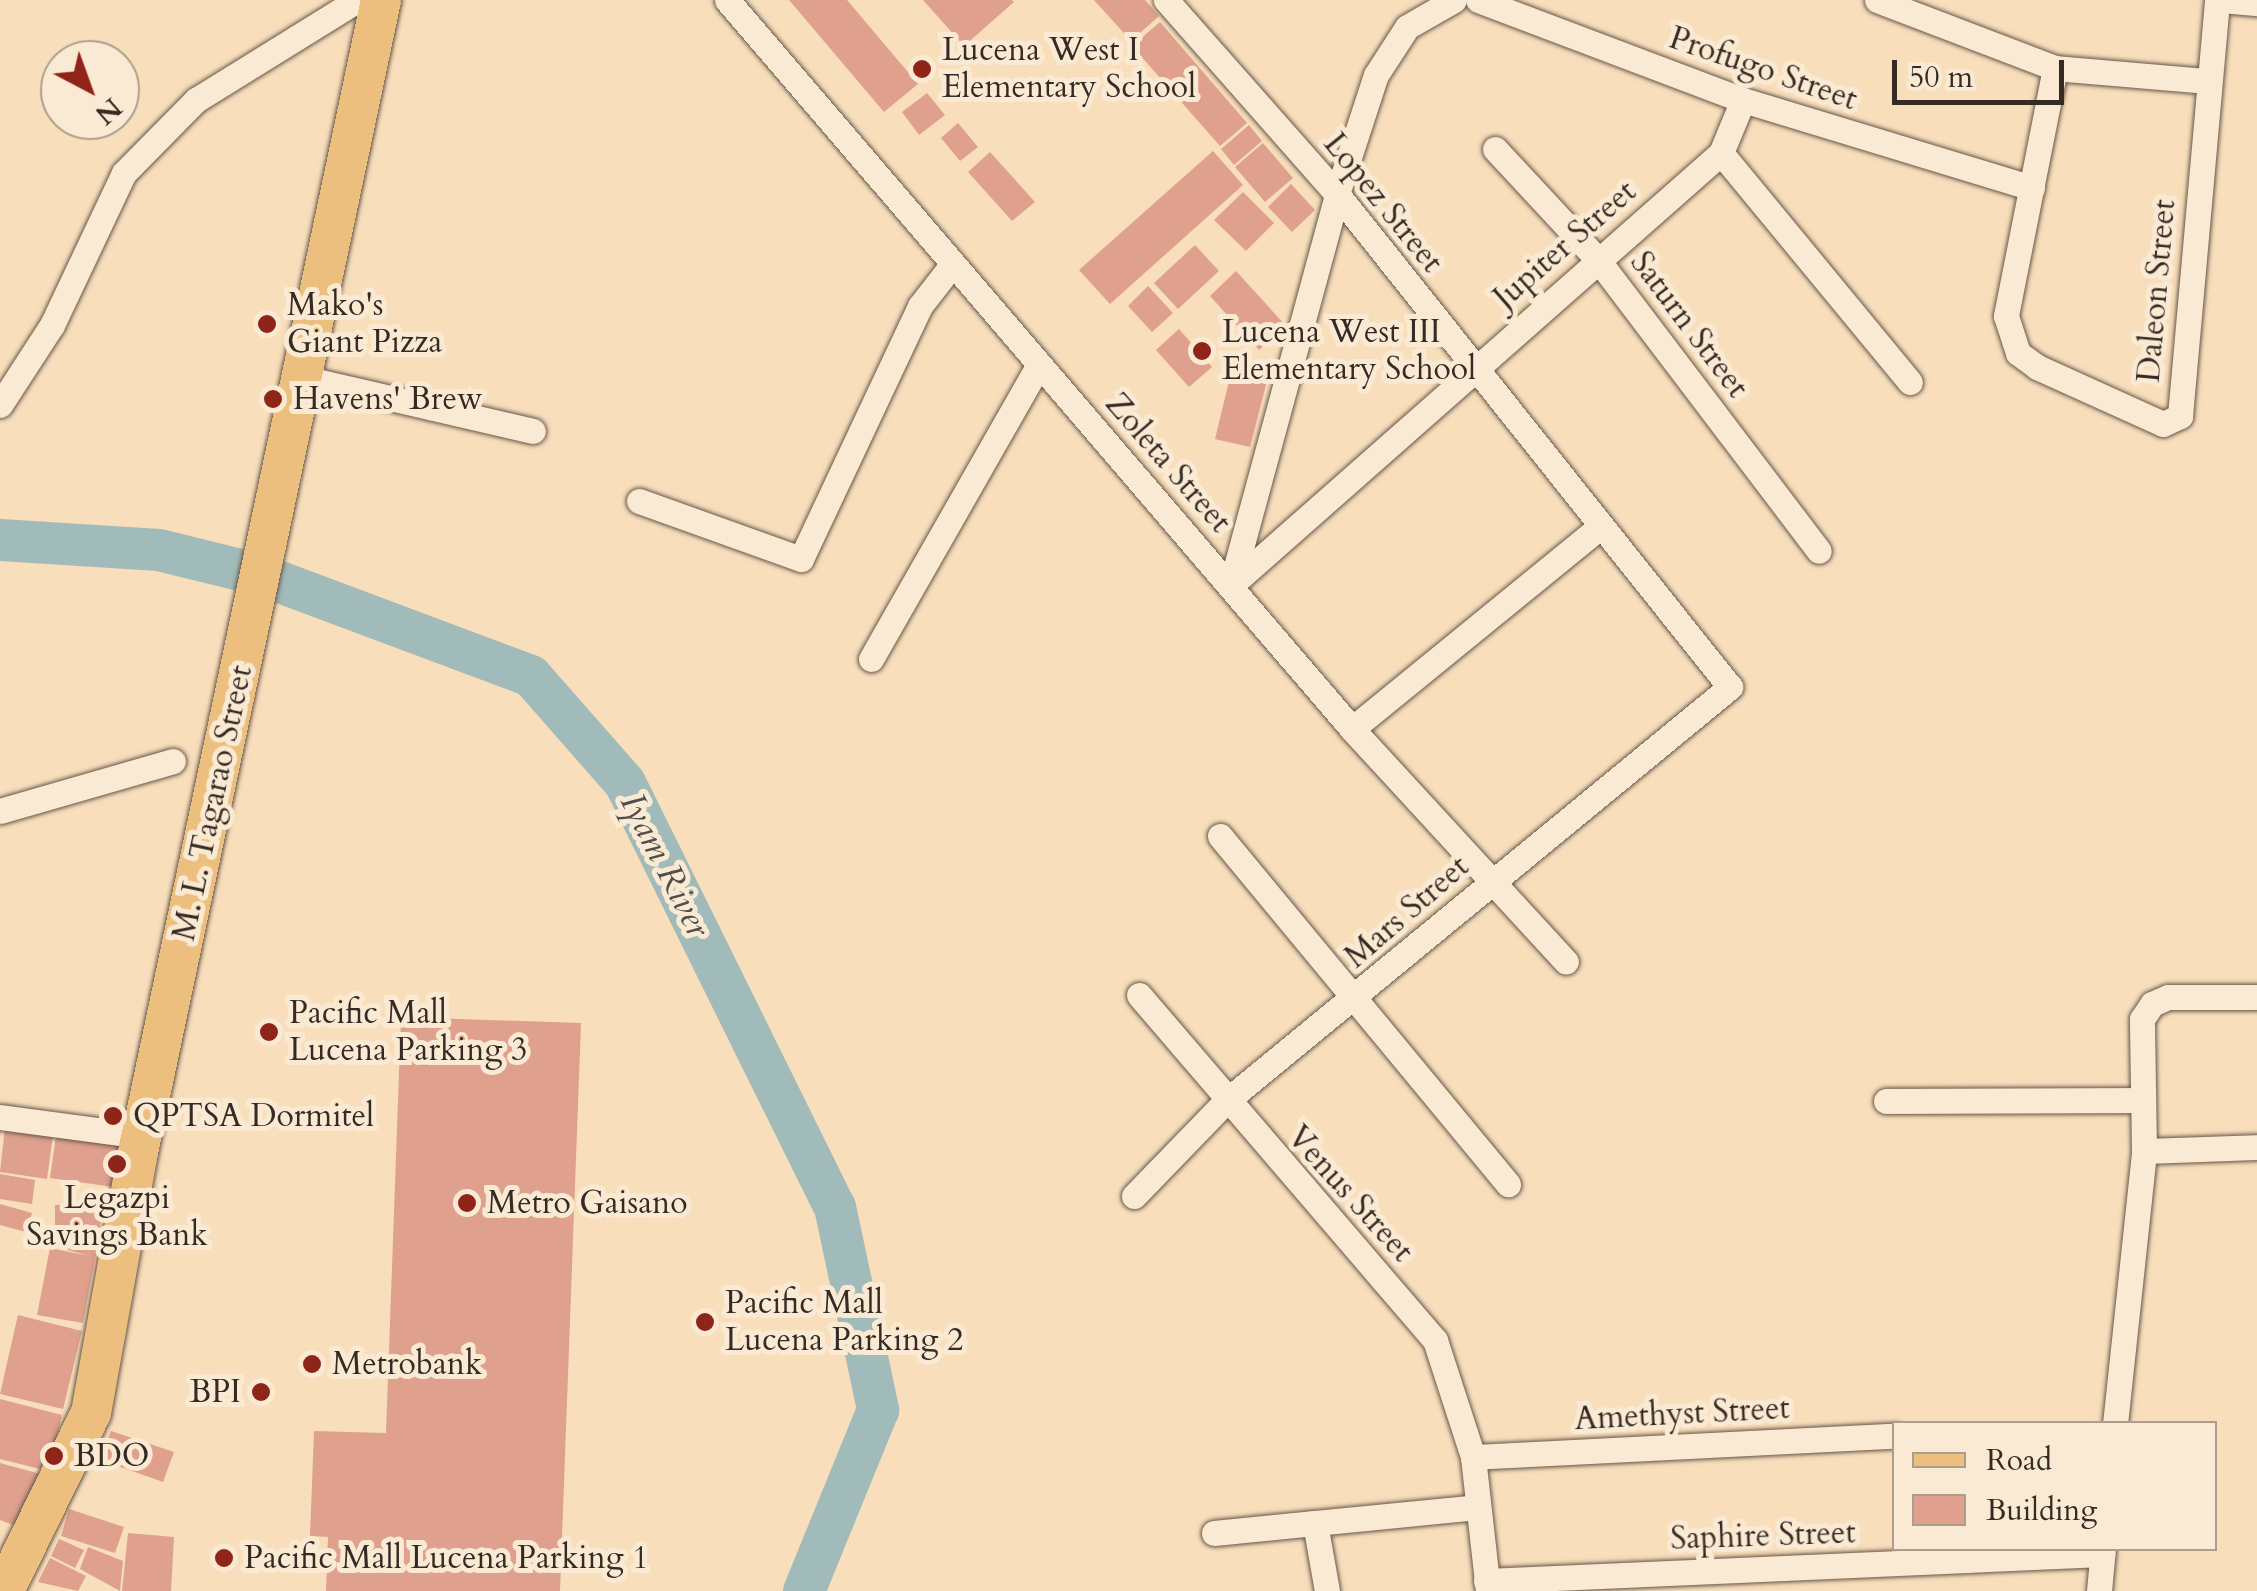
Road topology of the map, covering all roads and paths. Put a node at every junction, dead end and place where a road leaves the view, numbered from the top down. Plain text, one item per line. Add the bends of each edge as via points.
1 (727, 0) edge
2 (1166, 0) edge
3 (1454, 0) edge
4 (1478, 0) edge
5 (1877, 0) edge
6 (2218, 0) edge
7 (357, 1) edge
8 (2257, 3) edge
9 (2054, 68) junction
10 (2207, 81) junction
11 (1743, 100) junction
12 (1495, 149) dead end
13 (1721, 153) junction
14 (2032, 188) junction
15 (1337, 194) junction
16 (1598, 260) junction
17 (951, 266) junction
18 (1040, 364) junction
19 (1474, 367) junction
20 (300, 377) junction
21 (1910, 382) dead end
22 (0, 406) edge
23 (533, 432) dead end
24 (638, 501) dead end
25 (1601, 526) junction
26 (1819, 551) dead end
27 (1231, 584) junction
28 (871, 659) dead end
29 (1730, 687) joint
30 (1352, 730) junction
31 (174, 761) dead end
32 (0, 811) edge
33 (1220, 836) dead end
34 (1490, 883) junction
35 (1566, 962) dead end
36 (1138, 995) dead end
37 (2257, 997) edge
38 (1356, 998) junction
39 (2141, 1100) junction
40 (1886, 1101) dead end
41 (1225, 1102) junction
42 (0, 1118) edge
43 (142, 1136) junction
44 (2257, 1147) edge
45 (2144, 1151) junction
46 (1508, 1184) dead end
47 (1134, 1196) dead end
48 (2115, 1421) edge
49 (1892, 1436) edge
50 (1473, 1457) junction
51 (1478, 1507) junction
52 (1315, 1522) junction
53 (1214, 1533) dead end
54 (2103, 1551) edge
55 (1487, 1586) edge
56 (4, 1591) edge
57 (1327, 1591) edge
58 (2099, 1591) edge

1 - 17 street, Zoleta Street
2 - 15 street, Lopez Street
3 - 15 street via 1408,27 1376,75
4 - 11 street, Profugo Street
5 - 9 street
6 - 8 street
6 - 10 street, Daleon Street
7 - 20 main road, M. L. Tagarao Street
7 - 22 street via 196,100 124,173 52,325
9 - 10 street
9 - 14 street, Daleon Street
10 - 14 street, Daleon Street via 2180,416 2163,424 2018,353 2006,316
11 - 13 street, Jupiter Street
11 - 14 street, Profugo Street
12 - 16 street, Saturn Street
13 - 16 street, Jupiter Street
13 - 21 street
15 - 19 street, Lopez Street
15 - 27 street
16 - 19 street, Jupiter Street
16 - 26 street, Saturn Street
17 - 18 street, Zoleta Street
17 - 24 street via 920,306 801,558
18 - 27 street, Zoleta Street
18 - 28 street
19 - 25 street, Lopez Street
19 - 27 street, Jupiter Street
20 - 23 street
20 - 43 main road, M. L. Tagarao Street
25 - 29 street, Lopez Street
25 - 30 street
27 - 30 street, Zoleta Street
29 - 34 street, Mars Street
30 - 34 street, Zoleta Street
31 - 32 street
33 - 38 street
34 - 35 street, Zoleta Street
34 - 38 street, Mars Street
36 - 41 street, Venus Street
37 - 39 street via 2152,1004 2142,1020
38 - 41 street, Mars Street
38 - 46 street
39 - 40 street
39 - 45 street
41 - 47 street, Mars Street
41 - 50 street, Venus Street via 1435,1340
42 - 43 street
43 - 56 main road, M. L. Tagarao Street via 91,1412
44 - 45 street
45 - 48 street
49 - 50 street, Amethyst Street
50 - 51 street, Venus Street
51 - 52 street
51 - 55 street, Venus Street
52 - 53 street
52 - 57 street
54 - 55 street, Saphire Street
54 - 58 street

